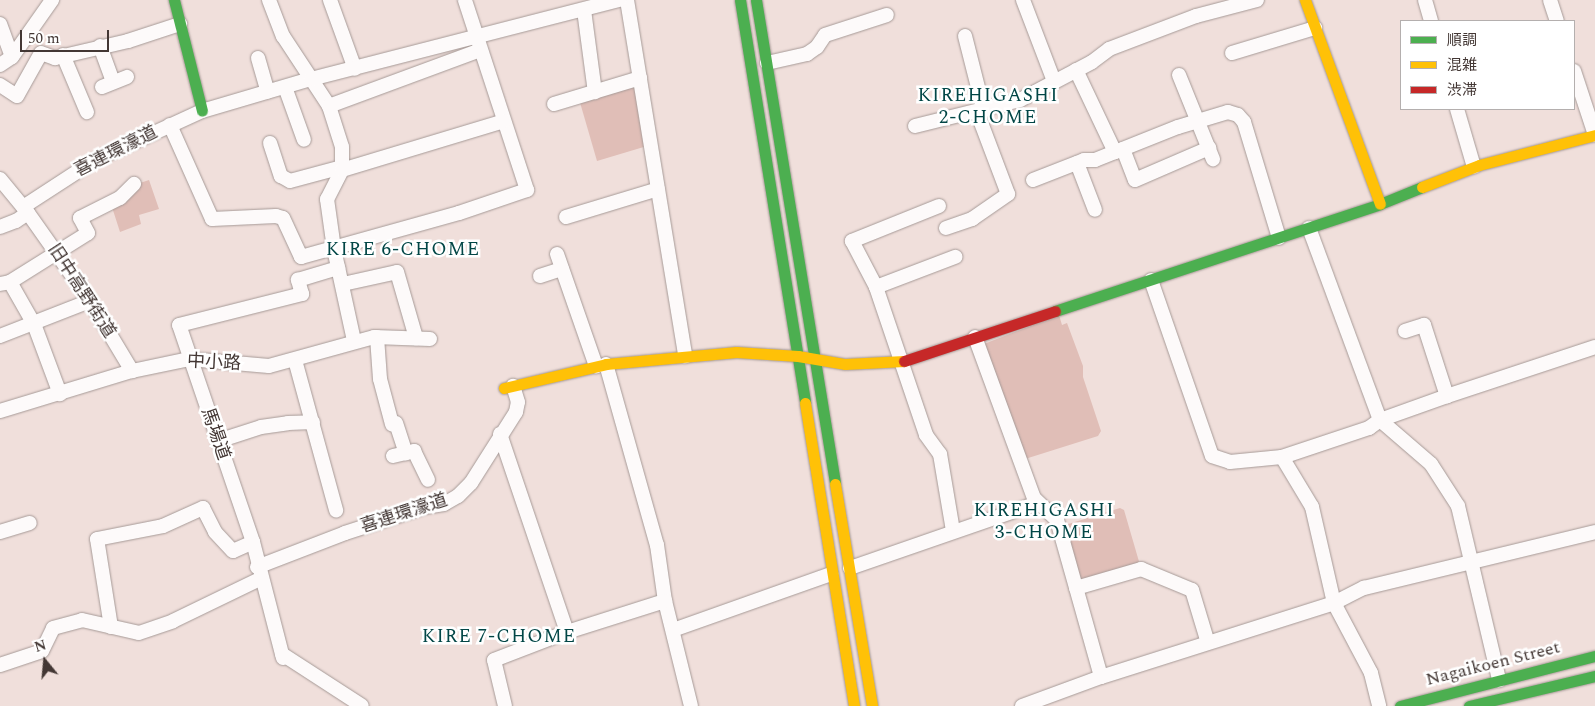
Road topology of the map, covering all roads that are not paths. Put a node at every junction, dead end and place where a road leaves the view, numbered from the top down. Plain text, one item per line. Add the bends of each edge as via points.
1 (52, 0) edge
2 (174, 0) edge
3 (269, 0) edge
4 (330, 0) edge
5 (465, 0) edge
6 (619, 0) edge
7 (627, 0) edge
8 (740, 0) edge
9 (756, 0) edge
10 (1023, 0) edge
11 (1258, 0) edge
12 (1305, 0) edge
13 (1425, 0) edge
14 (1550, 0) edge
15 (584, 10) junction
16 (887, 15) dead end
17 (1432, 20) edge
18 (1557, 20) edge
19 (0, 24) edge
20 (180, 24) junction
21 (1315, 28) junction
22 (965, 36) dead end
23 (478, 44) junction
24 (100, 46) junction
25 (1232, 53) dead end
26 (63, 55) junction
27 (12, 57) junction
28 (258, 58) dead end
29 (767, 63) junction
30 (0, 65) edge
31 (355, 69) junction
32 (1076, 70) junction
33 (1575, 74) edge
34 (1179, 75) dead end
35 (127, 77) dead end
36 (640, 78) junction
37 (311, 79) junction
38 (1054, 81) junction
39 (0, 85) edge
40 (285, 87) junction
41 (268, 92) junction
42 (595, 92) junction
43 (554, 104) dead end
44 (329, 106) junction
45 (1457, 110) edge
46 (202, 111) junction
47 (981, 111) junction
48 (87, 112) dead end
49 (504, 120) junction
50 (1197, 120) junction
51 (170, 125) junction
52 (915, 126) dead end
53 (1595, 135) edge
54 (304, 140) dead end
55 (270, 143) dead end
56 (1119, 150) junction
57 (1077, 163) junction
58 (1474, 167) junction
59 (342, 168) junction
60 (0, 179) edge
61 (1033, 180) dead end
62 (134, 184) dead end
63 (658, 188) junction
64 (1380, 204) junction
65 (939, 206) dead end
66 (26, 210) junction
67 (1095, 210) dead end
68 (566, 217) dead end
69 (0, 227) edge
70 (946, 228) dead end
71 (1309, 228) junction
72 (1279, 238) junction
73 (334, 250) junction
74 (57, 253) junction
75 (557, 254) dead end
76 (956, 257) dead end
77 (338, 268) junction
78 (562, 269) junction
79 (540, 276) dead end
80 (1151, 280) junction
81 (5, 283) edge
82 (343, 284) junction
83 (876, 287) junction
84 (90, 301) junction
85 (34, 324) junction
86 (1405, 331) dead end
87 (0, 336) edge
88 (377, 337) junction
89 (975, 337) junction
90 (354, 341) junction
91 (1595, 347) edge
92 (685, 356) junction
93 (798, 356) junction
94 (189, 359) junction
95 (814, 359) junction
96 (295, 360) junction
97 (903, 361) junction
98 (601, 365) junction
99 (132, 371) junction
100 (512, 386) joint
101 (60, 394) junction
102 (1447, 396) junction
103 (0, 411) edge
104 (1380, 420) junction
105 (313, 422) junction
106 (500, 434) junction
107 (218, 441) junction
108 (1282, 457) junction
109 (428, 480) dead end
110 (1038, 503) junction
111 (336, 510) dead end
112 (30, 523) dead end
113 (954, 531) junction
114 (0, 532) edge
115 (1595, 532) edge
116 (252, 542) junction
117 (1470, 564) junction
118 (850, 568) junction
119 (259, 573) junction
120 (831, 574) junction
121 (1076, 588) junction
122 (666, 601) junction
123 (1334, 604) junction
124 (111, 627) junction
125 (673, 630) junction
126 (567, 632) junction
127 (1208, 643) junction
128 (1595, 656) edge
129 (0, 664) edge
130 (1595, 676) edge
131 (1101, 677) junction
132 (1499, 680) junction
133 (362, 706) edge
134 (505, 706) edge
135 (691, 706) edge
136 (854, 706) edge
137 (872, 706) edge
138 (1022, 706) edge
139 (1379, 706) edge
140 (1400, 706) edge
141 (1468, 706) edge

1 - 27 street
2 - 20 street
3 - 37 street via 282,36
4 - 31 street
5 - 23 street
6 - 15 street
7 - 36 street
8 - 93 street
9 - 29 street
10 - 38 street
11 - 32 street via 1196,16 1109,49
12 - 21 street
13 - 17 street
14 - 18 street
15 - 23 street
15 - 42 street
16 - 29 street via 825,35 807,54
19 - 27 street
20 - 24 street via 128,41
20 - 46 street
21 - 25 street
21 - 64 street
22 - 47 street
23 - 31 street
23 - 44 street
23 - 49 street
24 - 26 street
24 - 35 street via 108,84
26 - 39 street via 55,58 41,53 18,96
26 - 48 street
27 - 30 street
28 - 41 street
29 - 95 street
31 - 37 street
32 - 38 street
32 - 56 street
33 - 53 street
34 - 50 street
36 - 42 street
36 - 63 street
37 - 40 street
37 - 44 street
38 - 47 street via 1020,100
40 - 41 street
40 - 54 street
41 - 46 street
42 - 43 street
44 - 59 street via 342,147
45 - 58 street
46 - 51 street
47 - 52 street
47 - 70 street via 1008,194 972,219
49 - 59 street
49 - 73 street, 喜連環濠道 via 527,190
50 - 56 street
50 - 56 street via 1211,153 1135,180
50 - 72 street via 1228,112 1238,115 1244,122
51 - 66 street, 喜連環濠道 via 95,160
51 - 73 street, 喜連環濠道 via 212,219 276,216 283,218 301,257
53 - 58 street
55 - 59 street via 281,176 290,181
56 - 57 street
57 - 61 street
57 - 67 street
58 - 64 street
59 - 73 street via 327,199
60 - 66 street, 旧中高野街道
62 - 74 street via 120,198 80,218 88,233
63 - 68 street
63 - 92 street
64 - 71 street
65 - 83 street via 852,241
66 - 69 street, 喜連環濠道 via 16,221
66 - 74 street, 旧中高野街道
71 - 72 street
71 - 104 street
72 - 80 street
73 - 77 street
74 - 81 street
74 - 84 street, 旧中高野街道
75 - 78 street
76 - 83 street
77 - 82 street
77 - 94 street, 馬場道 via 298,280 302,294 179,325
78 - 79 street
78 - 98 street
80 - 89 street
80 - 108 street via 1212,456 1230,462
81 - 85 street
82 - 88 street, 中小路 via 397,272 423,338
82 - 90 street
83 - 97 street
84 - 85 street
84 - 99 street, 旧中高野街道
85 - 87 street
85 - 101 street
86 - 102 street via 1424,324
88 - 90 street, 中小路
88 - 109 street via 380,379 394,424 399,454 414,451
89 - 97 street
89 - 110 street
90 - 96 street, 中小路
91 - 102 street
92 - 93 street via 736,352
92 - 98 street
93 - 95 street
93 - 120 street
94 - 96 street, 中小路 via 269,366
94 - 99 street, 中小路
94 - 107 street, 馬場道
95 - 97 street via 845,364
95 - 118 street
96 - 105 street
97 - 113 street via 926,435 940,454
98 - 100 street
98 - 122 street via 657,545
99 - 101 street, 中小路
100 - 106 street, 喜連環濠道 via 518,402 516,412
101 - 103 street, 中小路
102 - 104 street
104 - 108 street via 1369,428
104 - 117 street via 1431,464 1458,506
105 - 107 street via 261,427
105 - 111 street
106 - 119 street, 喜連環濠道 via 471,483 458,496 444,504 425,506 345,533
106 - 126 street
107 - 116 street, 馬場道
108 - 123 street via 1312,507
110 - 113 street
110 - 121 street via 1058,520
112 - 114 street
113 - 118 street
115 - 117 street
116 - 119 street, 馬場道
116 - 124 street via 233,551 215,532 203,508 163,526 97,539
117 - 123 street via 1364,588
117 - 132 street
118 - 137 street
119 - 124 street, 喜連環濠道 via 172,621 139,633
119 - 133 street via 282,656
120 - 125 street
120 - 136 street
121 - 127 street via 1141,569 1192,590
121 - 131 street
122 - 125 street
122 - 126 street
123 - 127 street
123 - 139 street via 1371,673
124 - 129 street, 喜連環濠道 via 82,620 53,628 42,651
125 - 135 street
126 - 134 street via 494,660
127 - 131 street
128 - 132 street, Nagaikoen Street
130 - 141 street, Nagaikoen Street
131 - 138 street
132 - 140 street, Nagaikoen Street

